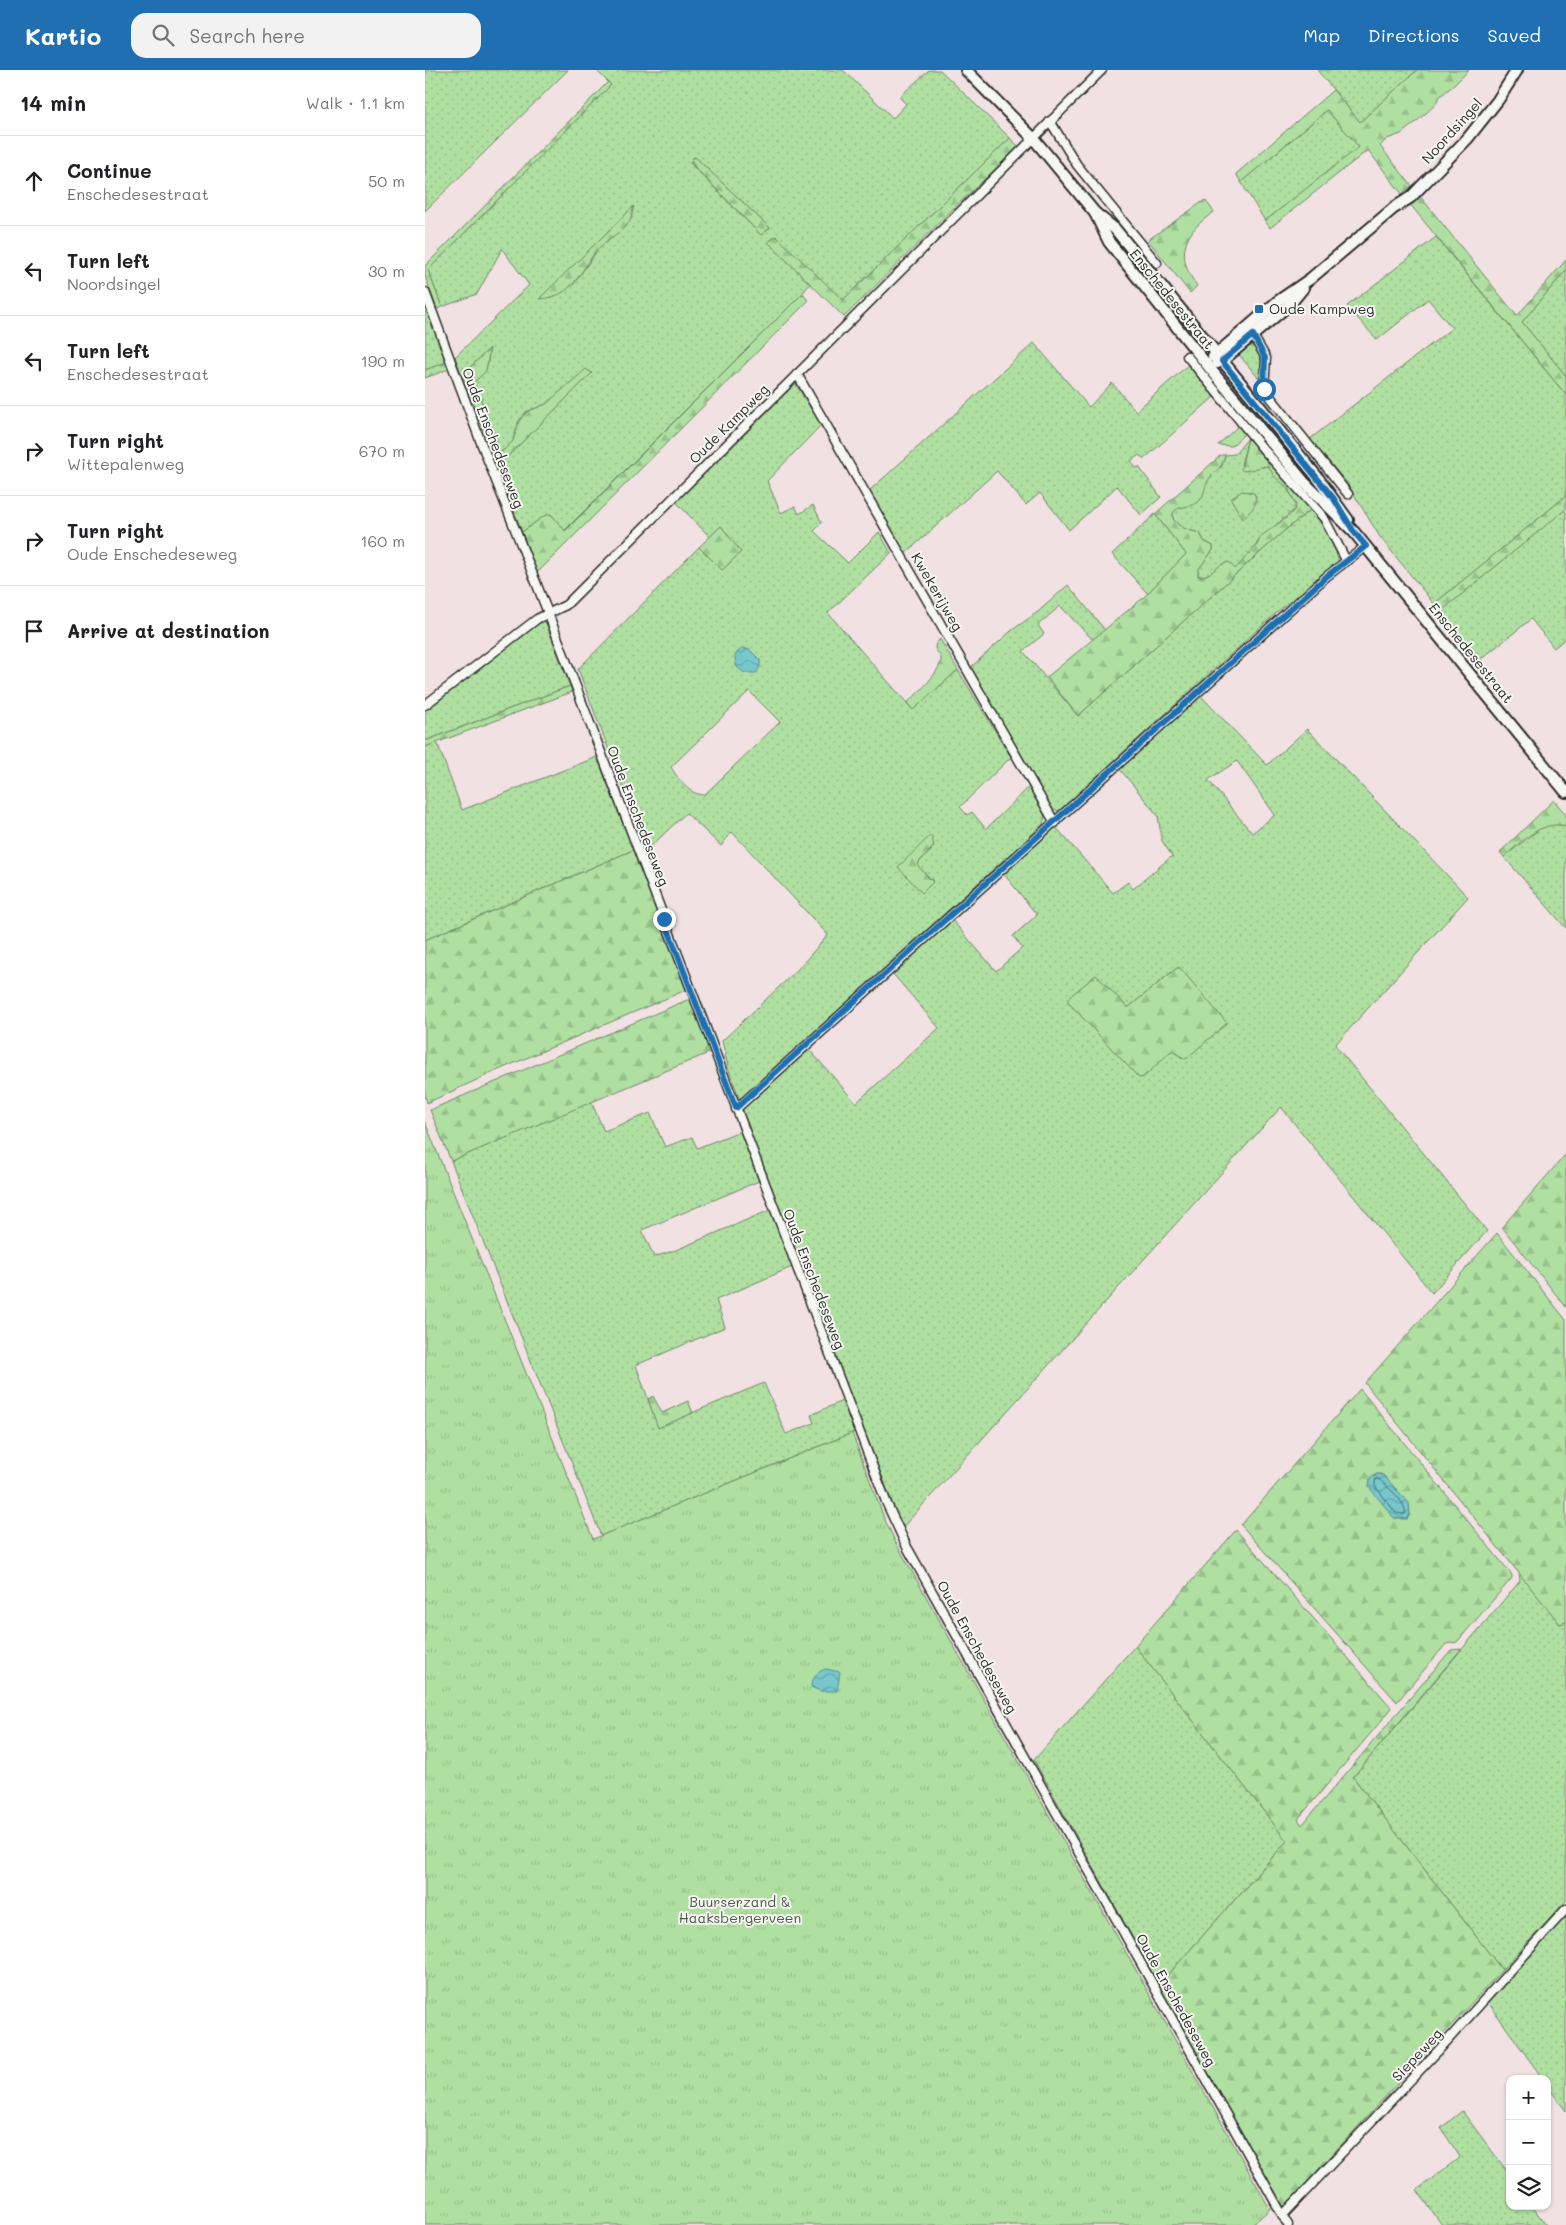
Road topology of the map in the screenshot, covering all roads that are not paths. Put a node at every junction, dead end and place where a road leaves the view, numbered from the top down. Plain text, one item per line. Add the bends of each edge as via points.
1 (966, 70) edge
2 (1102, 70) edge
3 (1517, 70) edge
4 (1050, 122) junction
5 (1033, 139) junction
6 (1095, 213) junction
7 (1157, 264) dead end
8 (425, 292) edge
9 (1250, 331) junction
10 (1187, 356) dead end
11 (1219, 357) junction
12 (1208, 366) junction
13 (797, 374) junction
14 (1348, 494) dead end
15 (1354, 532) junction
16 (1366, 546) junction
17 (1346, 560) junction
18 (548, 613) junction
19 (425, 705) edge
20 (1566, 792) edge
21 (1055, 823) junction
22 (736, 1108) junction
23 (1566, 1909) edge
24 (1283, 2215) junction
25 (1288, 2225) edge

1 - 5 main road, Enschedesestraat
2 - 4 street, Oude Kampweg
3 - 9 main road, Noordsingel via 1468,138 1411,197
4 - 5 street, Oude Kampweg
4 - 7 street, Enschedesestraat via 1077,165
5 - 6 main road, Enschedesestraat
5 - 13 street, Oude Kampweg
6 - 11 main road, Enschedesestraat via 1115,229
6 - 12 main road, Enschedesestraat via 1109,242
8 - 18 street, Oude Enschedeseweg
9 - 11 main road, Noordsingel
9 - 14 street via 1265,358 1264,389
10 - 17 street, Enschedesestraat via 1324,518
11 - 12 main road, Noordsingel
11 - 15 main road, Enschedesestraat via 1334,499
12 - 15 main road, Enschedesestraat via 1303,482
13 - 18 street, Oude Kampweg via 566,604
13 - 21 street, Kwekerijweg
15 - 16 main road, Enschedesestraat
16 - 17 street
16 - 20 main road, Enschedesestraat
17 - 21 street
18 - 19 street, Oude Kampweg
18 - 22 street, Oude Enschedeseweg
21 - 22 street
22 - 24 street, Oude Enschedeseweg via 887,1504 907,1547
23 - 24 street, Siepeweg
24 - 25 street, Oude Enschedeseweg

